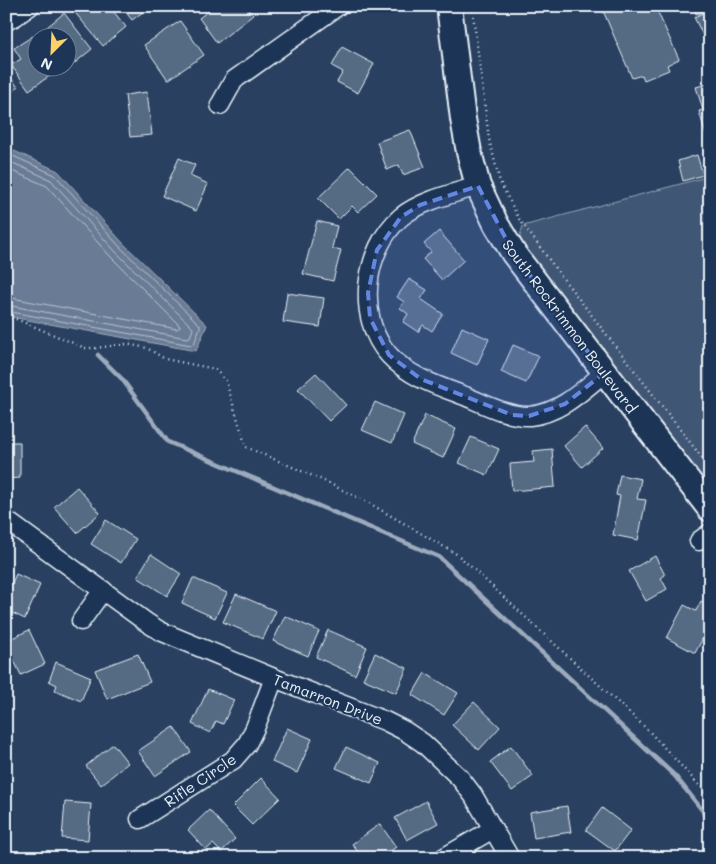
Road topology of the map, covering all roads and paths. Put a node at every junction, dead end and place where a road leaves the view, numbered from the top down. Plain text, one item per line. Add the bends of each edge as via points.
1 (30, 6) edge
2 (338, 6) edge
3 (449, 6) edge
4 (472, 6) edge
5 (6, 21) edge
6 (220, 105) dead end
7 (478, 186) junction
8 (6, 319) edge
9 (604, 372) junction
10 (710, 468) edge
11 (710, 509) edge
12 (6, 520) edge
13 (103, 590) junction
14 (81, 621) dead end
15 (274, 678) junction
16 (710, 797) edge
17 (140, 819) dead end
18 (492, 829) junction
19 (443, 858) edge
20 (510, 858) edge

1 - 5 street
2 - 6 street via 234,80
3 - 7 main road, South Rockrimmon Boulevard via 463,119
4 - 10 path via 489,139 500,182 519,219
7 - 9 main road, South Rockrimmon Boulevard via 514,254
7 - 9 street via 420,205 401,217 387,233 371,270 368,293 371,342 421,379 512,414 529,416 548,412 565,404
8 - 16 path via 16,319 85,348 126,344 147,348 165,360 215,369 226,381 246,447 369,503 458,554 648,730
9 - 11 main road, South Rockrimmon Boulevard
12 - 13 street, Tamarron Drive
13 - 14 street
13 - 15 street, Tamarron Drive via 160,631
15 - 17 street, Rifle Circle via 255,728 233,760
15 - 18 street, Tamarron Drive via 385,721 423,743 460,778
18 - 19 street
18 - 20 street, Tamarron Drive

